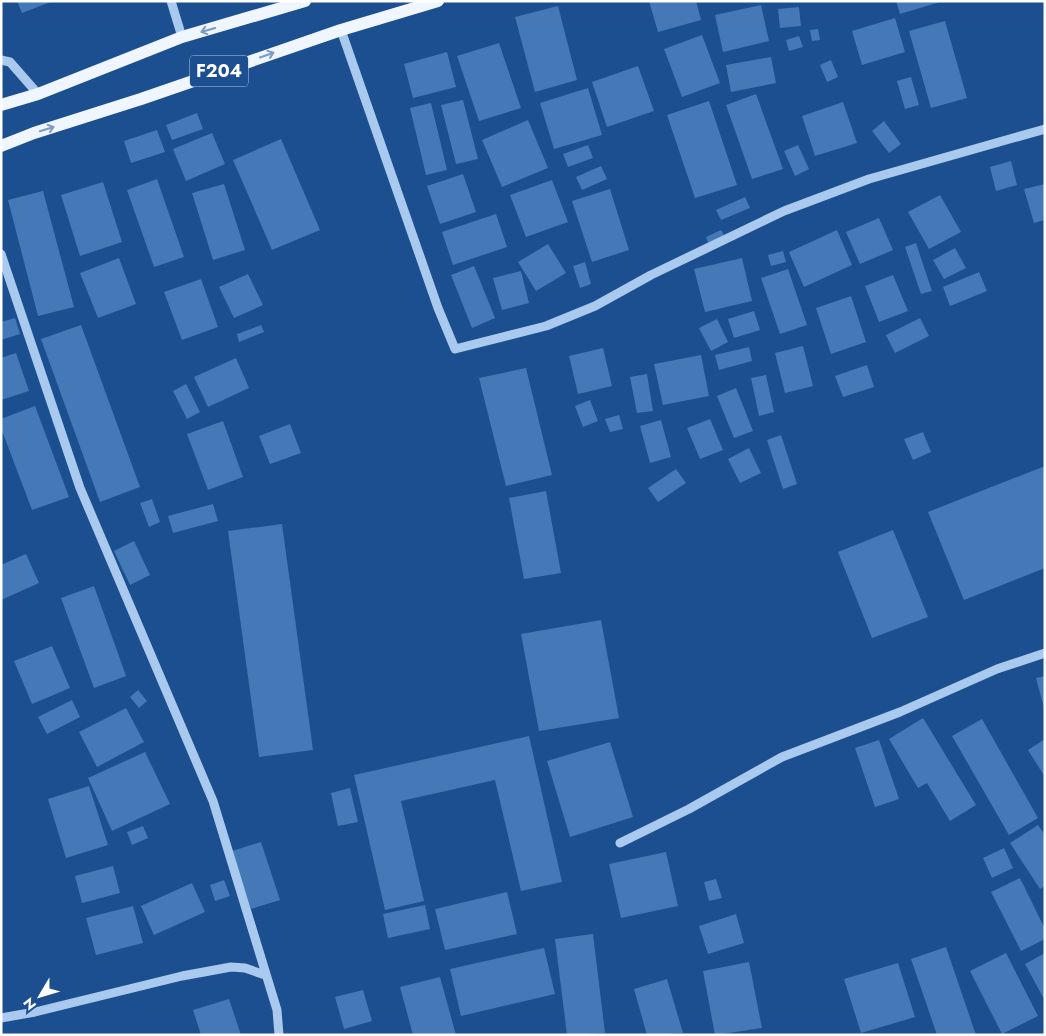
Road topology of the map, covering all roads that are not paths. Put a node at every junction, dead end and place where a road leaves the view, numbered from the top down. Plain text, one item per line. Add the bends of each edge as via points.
1 (171, 1) edge
2 (305, 1) edge
3 (438, 1) edge
4 (341, 30) junction
5 (182, 37) junction
6 (1, 60) edge
7 (38, 94) junction
8 (1, 104) edge
9 (1045, 129) edge
10 (1, 146) edge
11 (1, 254) edge
12 (1045, 654) edge
13 (620, 843) dead end
14 (265, 975) junction
15 (1, 1018) edge
16 (279, 1035) edge

1 - 5 street
2 -> 5 main road, F204
3 - 4 main road, F204
4 - 9 street via 455,349 546,326 587,310 651,275 784,211 870,179
10 -> 4 main road, F204
5 - 7 main road, F204
6 - 7 street via 10,62
7 - 8 main road, F204
11 - 14 street via 80,488 213,801
12 - 13 street via 997,669 900,712 782,757
14 - 15 street via 231,967
14 - 16 street via 276,1010

